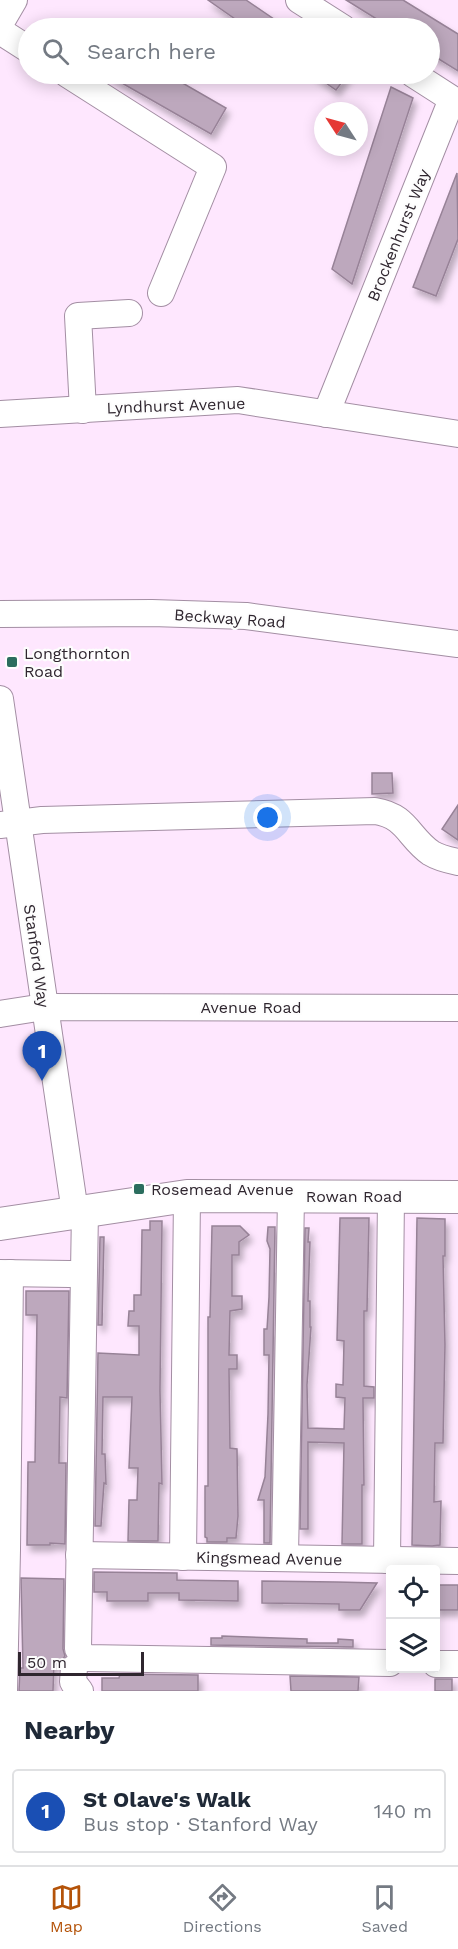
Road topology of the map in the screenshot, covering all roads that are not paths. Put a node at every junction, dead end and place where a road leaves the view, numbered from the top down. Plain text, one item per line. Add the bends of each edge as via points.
1 (14, 0) edge
2 (299, 0) edge
3 (327, 18) edge
4 (0, 24) edge
5 (0, 31) edge
6 (18, 43) edge
7 (83, 84) edge
8 (429, 84) edge
9 (161, 293) dead end
10 (129, 313) dead end
11 (83, 410) junction
12 (0, 414) edge
13 (326, 414) junction
14 (458, 434) edge
15 (0, 614) edge
16 (458, 644) edge
17 (0, 699) edge
18 (9, 824) edge
19 (458, 862) edge
20 (44, 1007) junction
21 (458, 1008) edge
22 (0, 1014) edge
23 (187, 1196) junction
24 (291, 1196) junction
25 (391, 1197) junction
26 (458, 1197) edge
27 (80, 1211) junction
28 (0, 1224) edge
29 (5, 1273) edge
30 (70, 1274) dead end
31 (4, 1550) edge
32 (80, 1555) junction
33 (183, 1557) junction
34 (285, 1557) junction
35 (387, 1560) junction
36 (458, 1561) edge
37 (3, 1634) edge
38 (386, 1663) edge
39 (440, 1664) edge
40 (458, 1664) edge
41 (4, 1691) edge

1 - 4 street
2 - 3 street
5 - 6 street
7 - 9 street via 213,167
8 - 13 street, Brockenhurst Way via 452,99
10 - 11 street via 78,316
11 - 12 street, Lyndhurst Avenue
11 - 13 street, Lyndhurst Avenue via 238,400
13 - 14 street, Lyndhurst Avenue
15 - 16 street, Beckway Road via 246,616
17 - 18 street, Stanford Way
18 - 19 street via 383,812 407,825 431,852
18 - 20 street, Stanford Way
20 - 21 street, Avenue Road
20 - 22 street, Avenue Road
20 - 27 street, Stanford Way
23 - 24 main road, Rowan Road
23 - 27 main road, Rowan Road
23 - 33 street
24 - 25 main road, Rowan Road
24 - 34 street
25 - 26 main road, Rowan Road
25 - 35 street
27 - 28 main road, Rowan Road
27 - 32 street, Stanford Way
29 - 30 street
29 - 31 street
31 - 37 street
32 - 33 street, Kingsmead Avenue
32 - 38 street, Stanford Way via 78,1649 85,1658
33 - 34 street, Kingsmead Avenue
34 - 35 street, Kingsmead Avenue
35 - 36 street, Kingsmead Avenue
37 - 41 street
39 - 40 street

